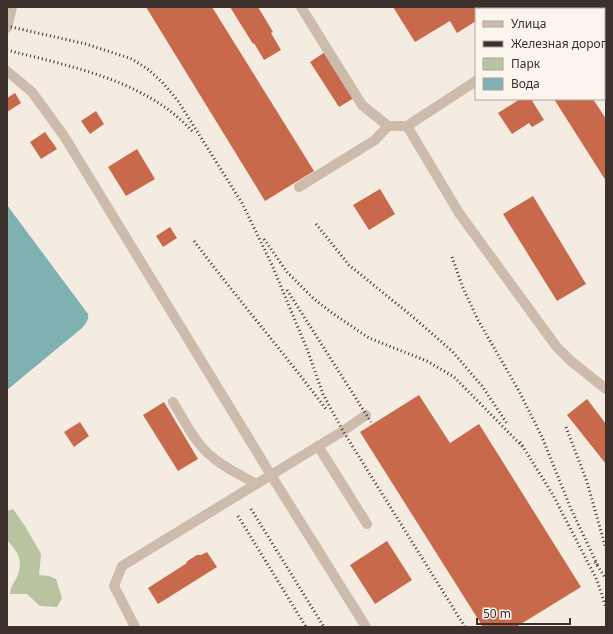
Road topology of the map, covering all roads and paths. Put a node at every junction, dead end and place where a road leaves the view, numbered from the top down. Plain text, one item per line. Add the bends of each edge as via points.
1 (12, 7) edge
2 (302, 7) edge
3 (7, 28) edge
4 (7, 71) edge
5 (475, 82) edge
6 (388, 126) junction
7 (407, 126) junction
8 (299, 187) dead end
9 (606, 389) edge
10 (173, 402) dead end
11 (366, 415) dead end
12 (318, 446) junction
13 (271, 475) junction
14 (257, 484) junction
15 (367, 524) dead end
16 (135, 627) edge
17 (366, 627) edge

1 - 3 lane
2 - 6 lane via 362,105
4 - 13 lane via 32,92 64,136
5 - 7 lane
6 - 7 lane
6 - 8 lane via 375,140
7 - 9 lane via 459,213 556,346
10 - 14 lane via 197,442 206,451 230,470
11 - 12 lane
12 - 13 lane
12 - 15 lane
13 - 14 lane
13 - 17 lane
14 - 16 lane via 122,566 114,586

